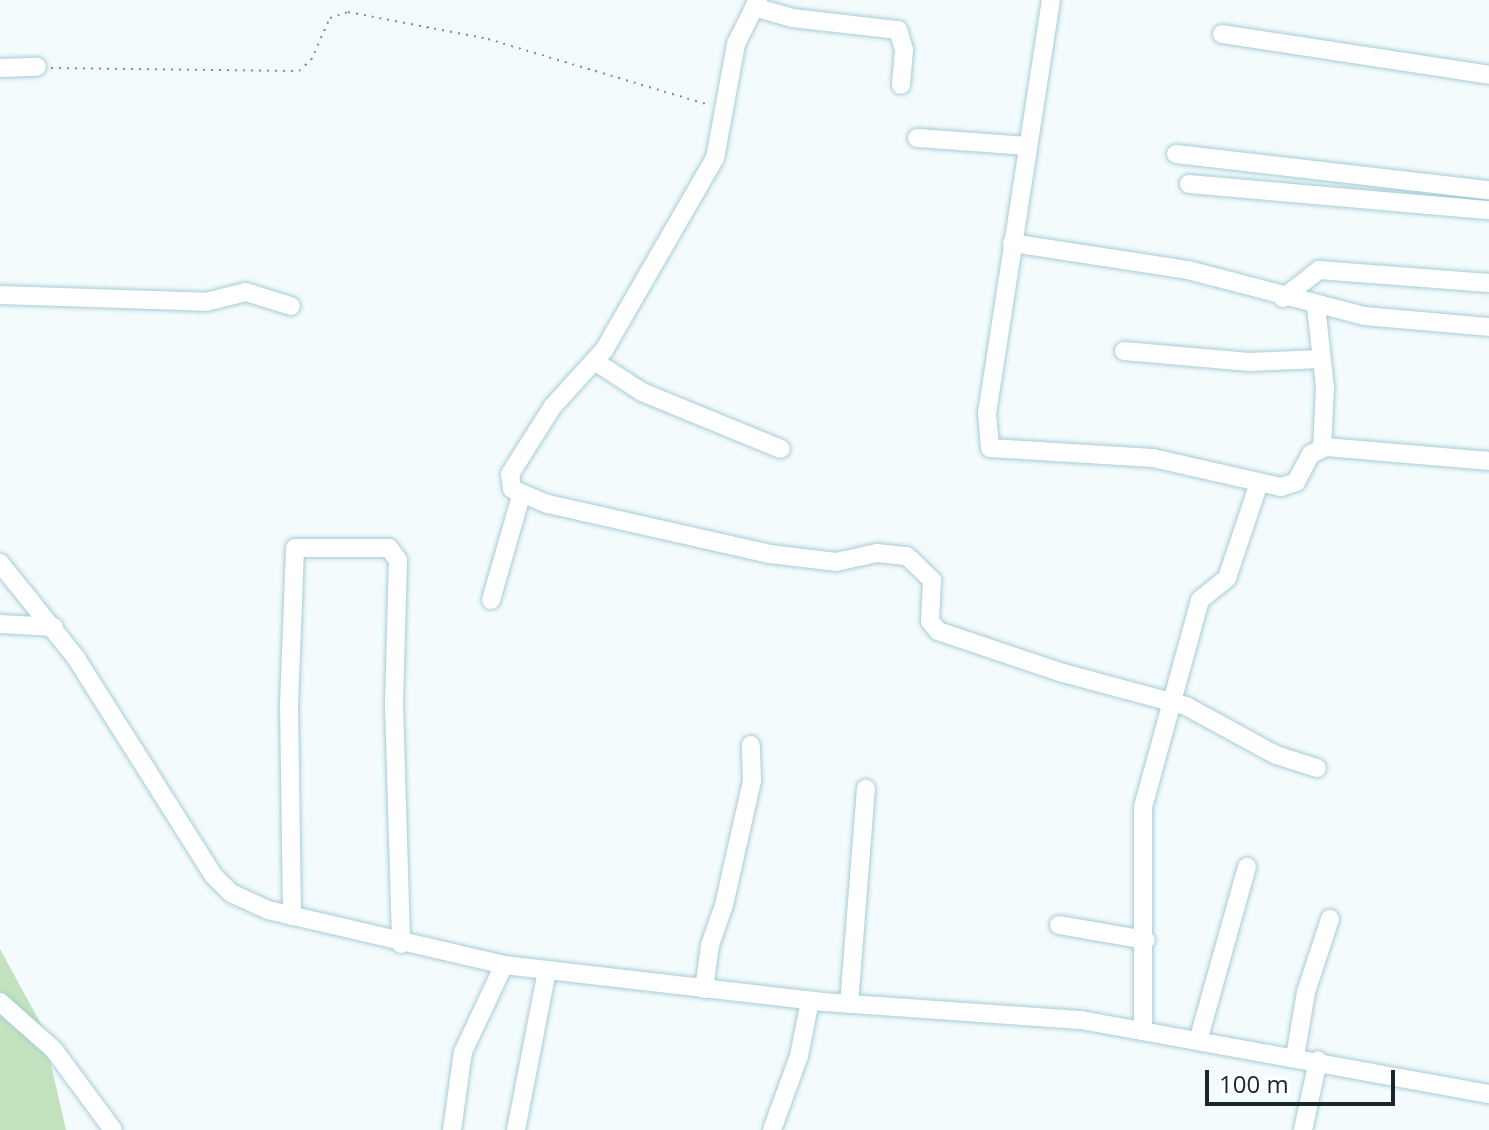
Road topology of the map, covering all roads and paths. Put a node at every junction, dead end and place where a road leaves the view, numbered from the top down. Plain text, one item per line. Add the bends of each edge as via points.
1 (1051, 0) edge
2 (756, 4) edge
3 (1222, 34) dead end
4 (37, 67) joint
5 (0, 68) edge
6 (1489, 75) edge
7 (901, 85) dead end
8 (725, 110) junction
9 (917, 138) dead end
10 (1025, 146) junction
11 (1176, 154) dead end
12 (1189, 184) dead end
13 (1489, 190) edge
14 (1489, 210) edge
15 (1012, 243) junction
16 (1489, 283) edge
17 (0, 295) edge
18 (1283, 298) junction
19 (291, 306) dead end
20 (1316, 306) junction
21 (1489, 327) edge
22 (1124, 351) dead end
23 (1321, 359) junction
24 (596, 362) junction
25 (1322, 448) junction
26 (781, 449) dead end
27 (1489, 461) edge
28 (1259, 483) junction
29 (521, 496) junction
30 (0, 563) edge
31 (491, 600) dead end
32 (0, 624) edge
33 (54, 627) junction
34 (1170, 701) junction
35 (751, 745) dead end
36 (1317, 768) dead end
37 (866, 789) dead end
38 (1247, 867) dead end
39 (292, 916) junction
40 (1330, 919) dead end
41 (1059, 925) dead end
42 (1146, 940) junction
43 (401, 944) junction
44 (504, 965) junction
45 (547, 970) junction
46 (704, 989) junction
47 (810, 1001) junction
48 (0, 1002) edge
49 (849, 1004) junction
50 (1143, 1031) junction
51 (1198, 1041) junction
52 (1295, 1057) junction
53 (1318, 1061) junction
54 (1489, 1094) edge
55 (113, 1130) edge
56 (452, 1130) edge
57 (516, 1130) edge
58 (772, 1130) edge
59 (1303, 1130) edge

1 - 10 street
2 - 7 street via 792,18 898,30 904,50
2 - 8 street via 736,44
3 - 6 street
4 - 5 street
4 - 8 path via 299,71 311,60 330,18 348,12 488,39
8 - 24 street via 715,158
9 - 10 street
10 - 15 street
11 - 13 street
12 - 14 street
15 - 18 street via 1176,267
15 - 28 street via 987,413 990,448 1153,458
16 - 18 street via 1319,270
17 - 19 street via 206,302 246,292
18 - 20 street
20 - 21 street via 1409,322
20 - 23 street
22 - 23 street via 1250,362
23 - 25 street
24 - 26 street via 642,392
24 - 29 street via 553,406 510,474 512,489
25 - 27 street
25 - 28 street via 1311,454 1296,482 1281,487
28 - 34 street via 1227,578 1202,596
29 - 31 street
29 - 34 street via 697,542 770,554 836,562 877,553 907,556 932,580 933,628 1063,673
30 - 33 street
32 - 33 street
33 - 39 street via 213,875 247,903
34 - 36 street via 1201,711 1276,755
34 - 42 street via 1141,820
35 - 46 street via 752,781 710,945
37 - 49 street
38 - 51 street
39 - 43 street
39 - 43 street via 289,705 295,548 389,548 398,560 394,704
40 - 52 street via 1306,992
41 - 42 street
42 - 50 street
43 - 44 street
44 - 45 street
44 - 56 street via 463,1052
45 - 46 street
45 - 57 street
46 - 47 street
47 - 49 street
47 - 58 street via 799,1056
48 - 55 street via 54,1050
49 - 50 street via 1009,1013
50 - 51 street
51 - 52 street
52 - 53 street
53 - 54 street
53 - 59 street

